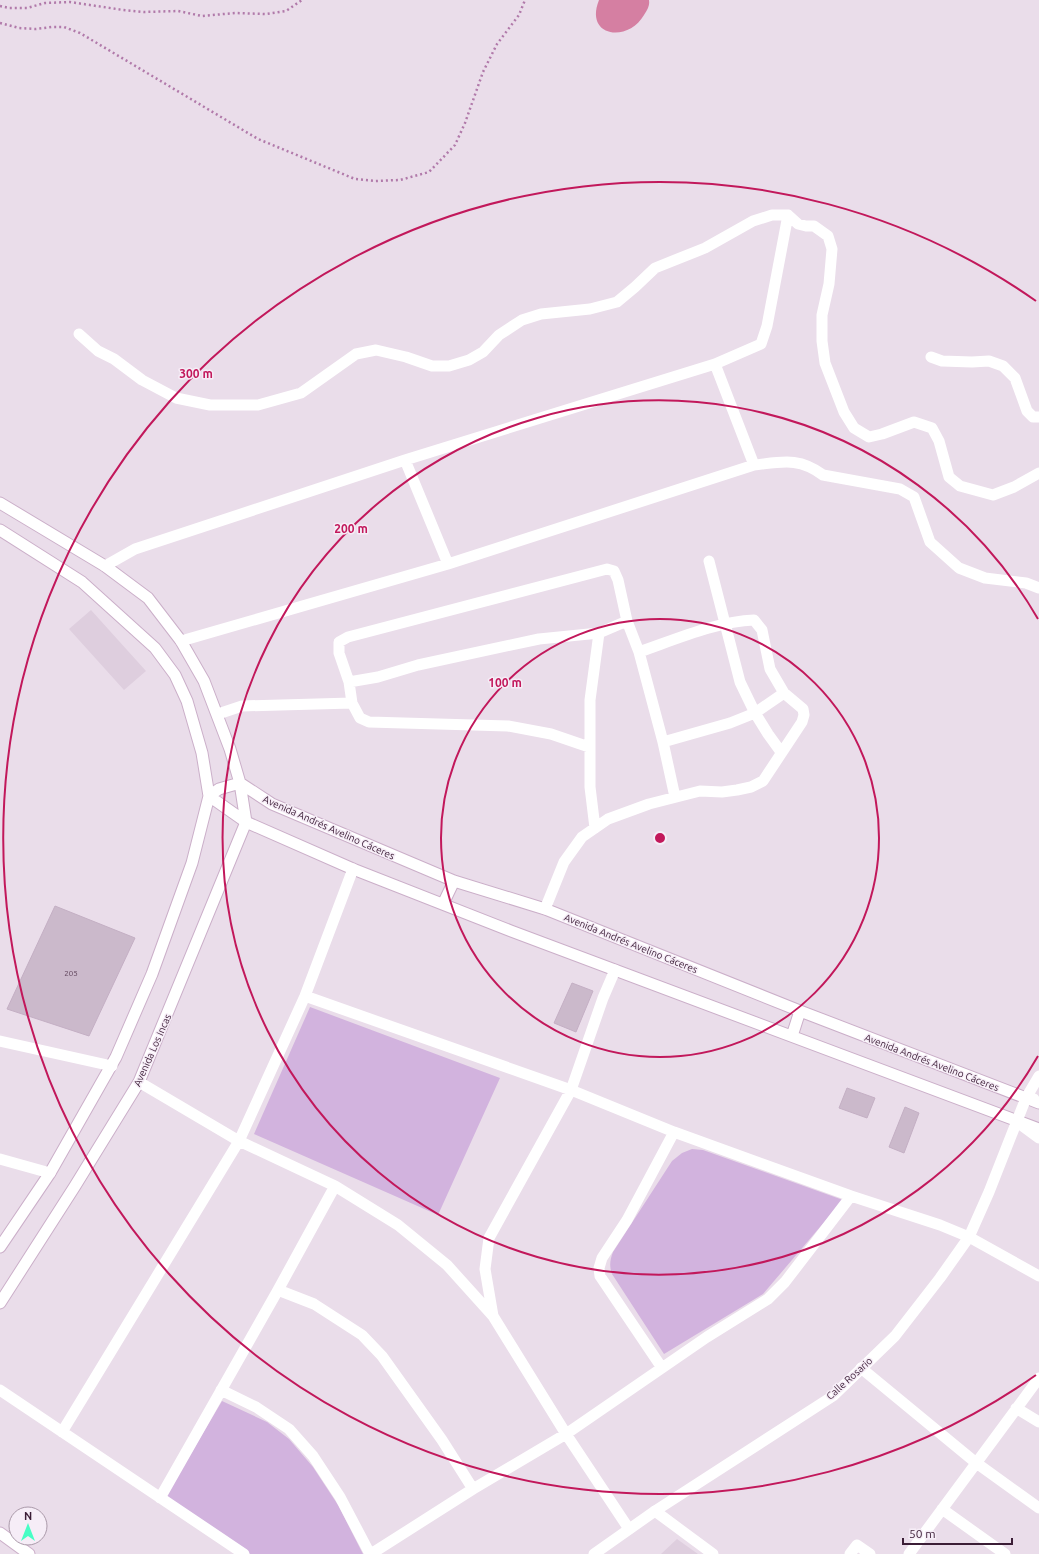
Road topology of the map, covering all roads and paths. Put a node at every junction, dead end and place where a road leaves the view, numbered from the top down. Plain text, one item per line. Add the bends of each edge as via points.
1 (302, 0) edge
2 (525, 0) edge
3 (0, 6) edge
4 (0, 23) edge
5 (788, 215) junction
6 (79, 334) dead end
7 (931, 356) dead end
8 (715, 364) junction
9 (1039, 418) edge
10 (405, 460) junction
11 (754, 465) junction
12 (1039, 473) edge
13 (0, 503) edge
14 (0, 530) edge
15 (709, 561) dead end
16 (448, 564) junction
17 (105, 566) junction
18 (1039, 588) edge
19 (627, 621) junction
20 (726, 624) junction
21 (599, 633) junction
22 (181, 640) junction
23 (639, 652) junction
24 (349, 682) junction
25 (784, 693) junction
26 (352, 703) junction
27 (755, 713) junction
28 (218, 714) junction
29 (663, 742) junction
30 (589, 747) junction
31 (781, 752) junction
32 (240, 783) junction
33 (209, 796) junction
34 (675, 797) junction
35 (246, 822) junction
36 (595, 828) junction
37 (353, 869) junction
38 (454, 881) junction
39 (443, 904) junction
40 (545, 909) junction
41 (615, 970) junction
42 (305, 996) junction
43 (800, 1011) junction
44 (792, 1036) junction
45 (0, 1041) edge
46 (112, 1066) junction
47 (1039, 1076) edge
48 (139, 1082) junction
49 (570, 1090) junction
50 (1026, 1098) junction
51 (1039, 1100) edge
52 (1039, 1103) edge
53 (1018, 1122) junction
54 (1039, 1129) edge
55 (674, 1132) junction
56 (1039, 1138) edge
57 (239, 1141) junction
58 (0, 1159) edge
59 (50, 1173) junction
60 (335, 1186) junction
61 (851, 1196) junction
62 (969, 1237) junction
63 (0, 1247) edge
64 (1039, 1276) edge
65 (278, 1290) junction
66 (0, 1303) edge
67 (493, 1316) junction
68 (662, 1368) junction
69 (861, 1368) junction
70 (1039, 1378) edge
71 (0, 1390) edge
72 (221, 1390) junction
73 (1016, 1408) junction
74 (1039, 1422) edge
75 (62, 1432) junction
76 (566, 1434) junction
77 (975, 1462) junction
78 (473, 1489) junction
79 (160, 1498) junction
80 (1039, 1508) edge
81 (942, 1509) junction
82 (655, 1511) junction
83 (629, 1529) junction
84 (0, 1532) edge
85 (29, 1554) edge
86 (244, 1554) edge
87 (370, 1554) edge
88 (594, 1554) edge
89 (713, 1554) edge
90 (850, 1554) edge
91 (870, 1554) edge
92 (909, 1554) edge
93 (1005, 1554) edge

1 - 3 path via 286,11 202,16 178,11 144,12 70,2 45,3 27,8
2 - 4 path via 519,15 497,44 483,72 455,145 429,172 400,180 355,179 258,139 80,33 64,27 36,30
5 - 6 street via 772,215 753,221 705,248 655,268 616,302 590,309 540,314 522,320 499,335 483,352 469,360 449,366 432,366 376,350 356,354 302,393 258,405 210,405 176,398 142,380 114,359 98,351
5 - 8 street via 767,326 761,344
5 - 12 street via 798,224 814,226 828,236 832,249 829,284 822,315 822,341 825,363 844,412 854,428 869,437 914,422 932,428 939,441 949,476 960,486 992,495 1014,487
7 - 9 street via 942,361 989,361 1004,366 1015,378 1027,411 1033,417
8 - 10 street
8 - 11 street
10 - 16 street
10 - 17 street via 135,549
11 - 16 street
11 - 18 street via 792,461 814,468 823,475 900,489 914,497 930,542 959,568 985,578 1026,583
13 - 17 street
14 - 33 street via 82,582 156,648 175,675 187,701 202,753
15 - 20 street
16 - 22 street
17 - 22 street via 148,598
19 - 21 street
19 - 23 street
19 - 24 street via 618,580 614,571 607,569 348,637 339,642 339,653
20 - 23 street
20 - 25 street via 754,620 762,630 770,669
20 - 27 street via 740,682
21 - 24 street via 539,639
21 - 30 street via 590,700
22 - 28 street via 204,681
23 - 29 street
24 - 26 street
25 - 27 street
25 - 31 street via 803,709 804,715
26 - 28 street via 242,706
26 - 30 street via 360,718 369,722 508,726 552,734
27 - 29 street via 730,723
27 - 31 street
28 - 32 street
29 - 34 street
30 - 36 street
31 - 34 street via 763,781 751,787 722,792 700,791
32 - 33 street via 219,789
32 - 35 street
32 - 38 street, Avenida Andrés Avelino Cáceres via 272,804
33 - 35 street
33 - 46 street via 187,878 152,974
34 - 36 street via 608,819
35 - 37 street
35 - 48 street, Avenida Los Incas
36 - 40 street via 582,837 564,862
37 - 39 street
37 - 42 street
38 - 39 street
38 - 40 street, Avenida Andrés Avelino Cáceres
39 - 41 street
40 - 43 street, Avenida Andrés Avelino Cáceres
41 - 44 street
41 - 49 street
42 - 49 street
42 - 57 street
43 - 44 street
43 - 50 street, Avenida Andrés Avelino Cáceres
44 - 53 street
45 - 46 street
46 - 59 street
47 - 50 street
48 - 57 street
48 - 66 street, Avenida Los Incas
49 - 55 street
49 - 67 street via 489,1238 485,1270
50 - 51 street, Avenida Andrés Avelino Cáceres
50 - 52 street, Avenida Andrés Avelino Cáceres
50 - 53 street, Calle Rosario
53 - 54 street
53 - 56 street
53 - 62 street, Calle Rosario
55 - 61 street
55 - 68 street via 627,1220 602,1258 599,1268 600,1276
57 - 60 street
57 - 75 street
58 - 59 street
59 - 63 street
60 - 65 street
60 - 67 street via 398,1225 447,1265
61 - 62 street
61 - 68 street via 785,1282 768,1299
62 - 64 street
62 - 69 street, Calle Rosario via 895,1336
65 - 72 street
65 - 78 street via 314,1304 367,1340 408,1390
67 - 76 street
68 - 76 street
69 - 77 street
69 - 82 street, Calle Rosario via 833,1396
70 - 73 street
71 - 75 street
72 - 79 street
72 - 87 street via 256,1407 289,1429 313,1456 340,1497
73 - 74 street
73 - 77 street
75 - 79 street
76 - 78 street
76 - 83 street
77 - 80 street
77 - 81 street
78 - 87 street
79 - 86 street
81 - 92 street
81 - 93 street
82 - 83 street, Calle Rosario
82 - 89 street
83 - 88 street, Calle Rosario
84 - 85 street
90 - 91 street via 857,1545

